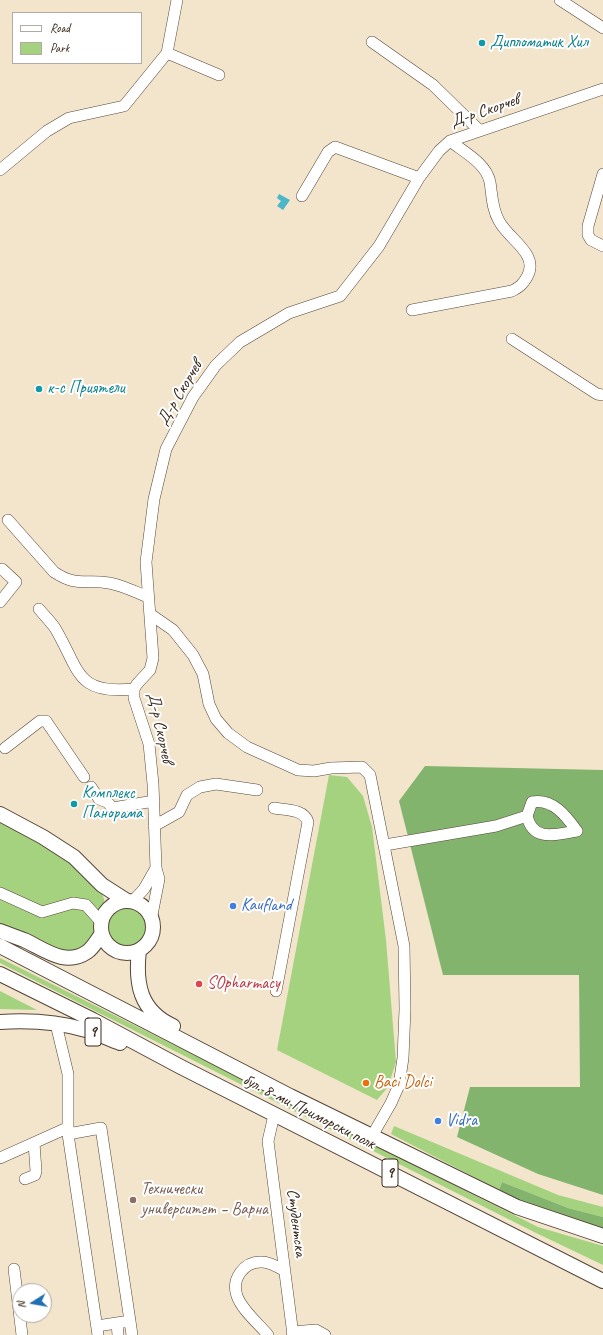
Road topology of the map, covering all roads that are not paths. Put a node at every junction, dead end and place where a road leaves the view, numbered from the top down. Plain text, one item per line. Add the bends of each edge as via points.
1 (177, 0) edge
2 (560, 0) edge
3 (603, 28) edge
4 (372, 42) dead end
5 (167, 53) junction
6 (219, 75) dead end
7 (603, 89) edge
8 (480, 131) junction
9 (450, 141) junction
10 (0, 170) edge
11 (603, 174) edge
12 (419, 178) junction
13 (302, 196) dead end
14 (603, 246) edge
15 (412, 310) dead end
16 (512, 339) dead end
17 (603, 395) edge
18 (8, 520) dead end
19 (2, 569) dead end
20 (148, 597) junction
21 (0, 602) edge
22 (39, 609) dead end
23 (150, 614) junction
24 (134, 689) junction
25 (4, 748) dead end
26 (84, 777) dead end
27 (91, 787) dead end
28 (257, 790) dead end
29 (154, 801) junction
30 (274, 808) dead end
31 (0, 814) edge
32 (527, 816) dead end
33 (154, 826) junction
34 (385, 845) junction
35 (156, 868) junction
36 (90, 875) junction
37 (0, 893) edge
38 (130, 902) junction
39 (151, 920) junction
40 (102, 923) junction
41 (0, 931) edge
42 (0, 946) edge
43 (139, 950) junction
44 (0, 974) edge
45 (276, 991) dead end
46 (0, 1022) edge
47 (56, 1024) junction
48 (181, 1068) junction
49 (290, 1096) junction
50 (274, 1115) junction
51 (68, 1131) junction
52 (372, 1136) junction
53 (34, 1143) junction
54 (0, 1158) edge
55 (24, 1179) dead end
56 (603, 1236) edge
57 (14, 1268) dead end
58 (285, 1271) junction
59 (603, 1281) edge
60 (130, 1321) junction
61 (116, 1323) junction
62 (97, 1330) edge
63 (292, 1333) edge
64 (22, 1335) edge
65 (118, 1335) edge
66 (132, 1335) edge
67 (268, 1335) edge
68 (325, 1335) edge

1 - 5 street
2 - 3 street
4 - 8 street via 433,85
5 - 6 street
5 - 10 street via 124,106 69,118 47,131
7 - 8 street, Д-р Скорчев
8 - 9 street, Д-р Скорчев
9 - 12 street, Д-р Скорчев via 439,151
9 - 15 street via 484,170 489,180 498,221 513,241 526,252 531,262 530,272 522,286 512,291
11 - 14 street via 587,230 591,240
12 - 13 street via 335,147 328,152
12 - 20 street, Д-р Скорчев via 379,246 340,296 289,313 240,342 216,364 193,397 166,449 154,499 146,562
16 - 17 street via 597,394
18 - 20 street via 54,572 63,578 80,583 102,582 127,588
19 - 21 street via 16,582
20 - 23 street, Д-р Скорчев
22 - 24 street via 55,628 79,676 99,689
23 - 24 street, Д-р Скорчев via 153,658 150,670
23 - 34 street via 173,630 193,655 202,674 209,704 216,719 228,733 247,747 298,770 362,767 370,775
24 - 29 street, Д-р Скорчев via 134,698 148,744
25 - 26 street via 40,721 46,721
27 - 29 street via 99,799 113,808
28 - 33 street via 216,784 200,787 187,795 179,812
29 - 33 street, Д-р Скорчев
30 - 45 street via 303,813 307,816 308,822
31 - 36 main road via 74,857
32 - 34 street via 496,826
33 - 35 street, Д-р Скорчев
34 - 52 street via 404,946 403,1058 399,1085
35 - 38 street via 144,889
35 - 39 street, Д-р Скорчев via 159,879
36 - 38 main road via 110,892
36 - 40 main road via 104,899
37 - 40 street via 42,912 73,902 86,905
38 - 39 main road via 143,907
38 - 40 main road via 114,905
39 - 43 main road via 150,937
40 - 41 main road via 89,950 81,956 70,958 54,956
40 - 43 main road via 110,947 119,952
42 - 49 main road, бул. 8-ми Приморски полк
43 - 49 main road, 9 via 139,987 150,1009 166,1023 211,1044 250,1067
44 - 48 main road, бул. 8-ми Приморски полк via 93,1020
46 - 47 main road, 9 via 42,1021
47 - 48 main road, 9 via 86,1030
47 - 51 street via 68,1074
48 - 50 main road, бул. 8-ми Приморски полк / 9
49 - 52 main road, бул. 8-ми Приморски полк / 9
50 - 58 street, Студентска via 268,1141
50 - 59 main road, бул. 8-ми Приморски полк / 9
51 - 53 street
51 - 60 street via 101,1128
51 - 62 street
52 - 56 main road, бул. 8-ми Приморски полк / 9 via 517,1207
53 - 54 street
53 - 55 street via 35,1175
57 - 64 street
58 - 63 street, Студентска
58 - 67 street via 267,1262 255,1262 241,1271 236,1282 237,1296 241,1304
60 - 61 street
60 - 66 street
61 - 62 street
61 - 65 street
63 - 68 street via 316,1330

